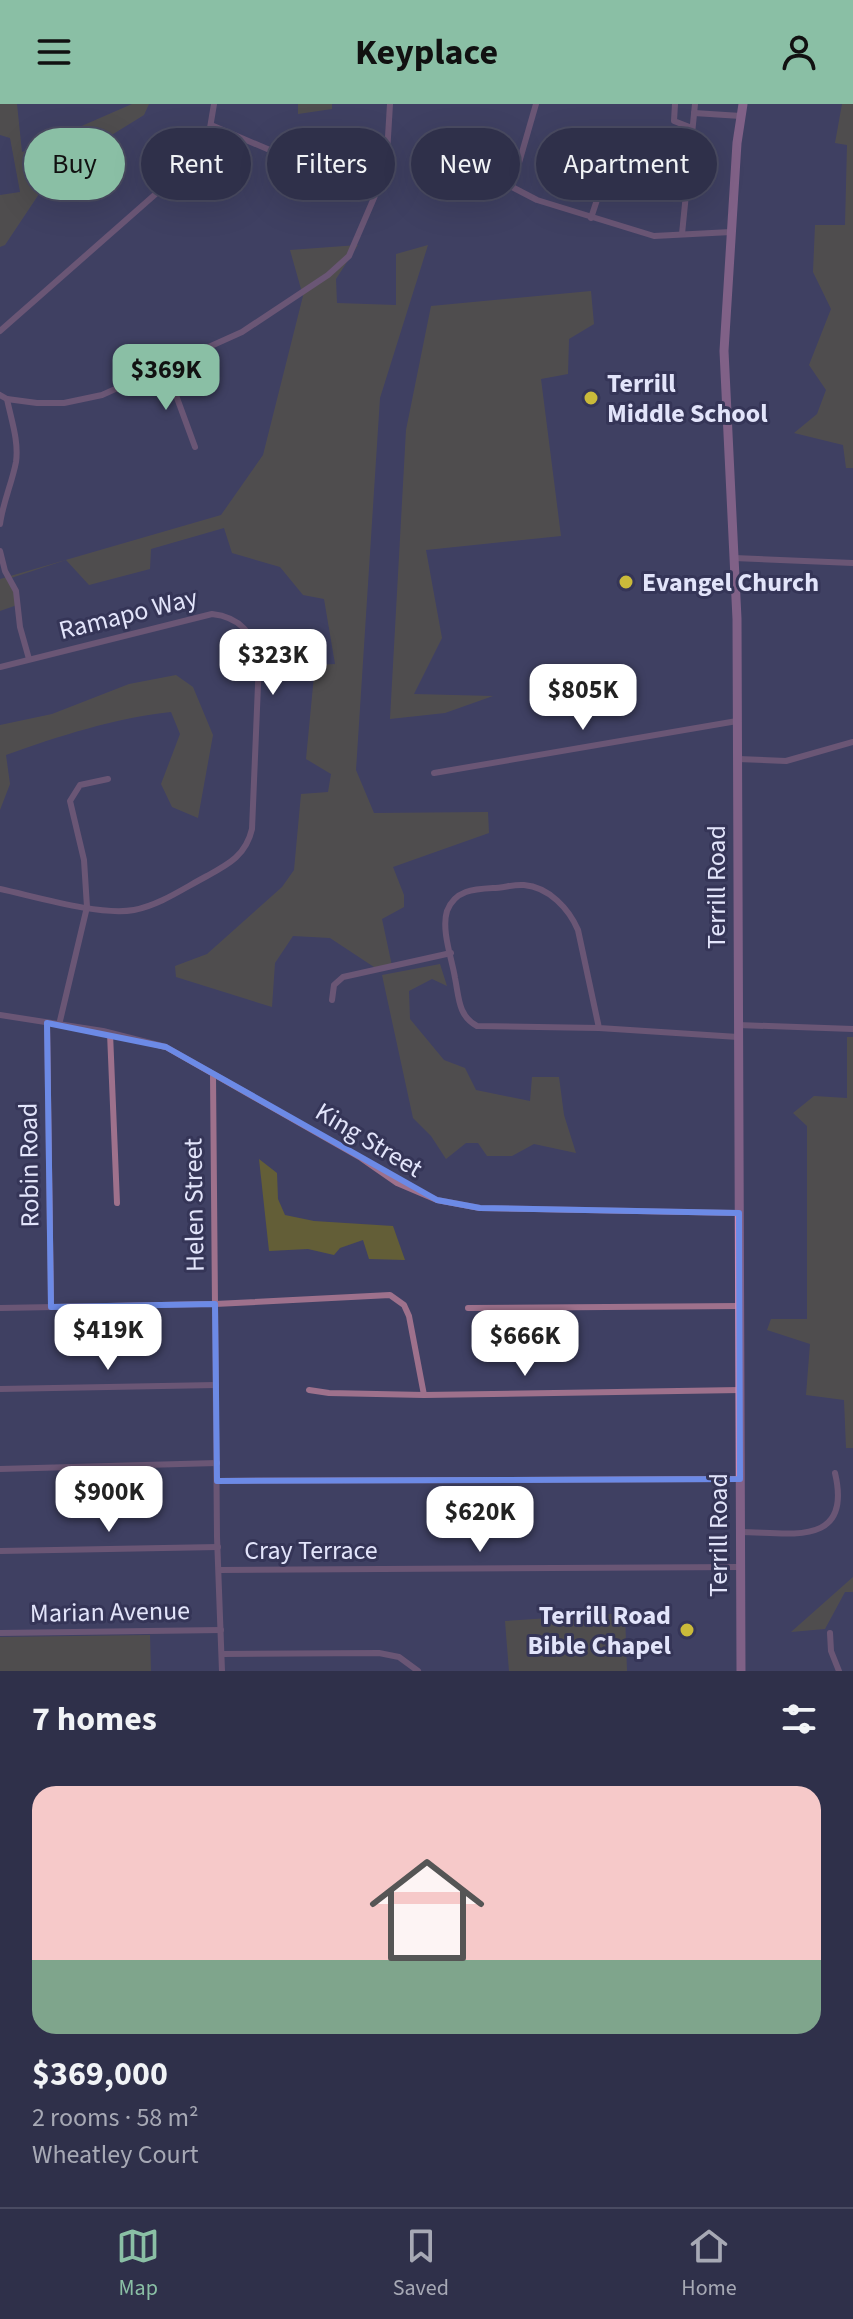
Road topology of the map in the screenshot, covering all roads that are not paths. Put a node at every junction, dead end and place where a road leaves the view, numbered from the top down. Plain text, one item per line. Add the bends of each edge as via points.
1 (214, 104) edge
2 (390, 104) edge
3 (536, 104) edge
4 (675, 104) edge
5 (695, 104) edge
6 (743, 104) edge
7 (694, 113) junction
8 (741, 116) junction
9 (211, 125) junction
10 (388, 128) edge
11 (692, 128) joint
12 (267, 149) edge
13 (373, 200) edge
14 (597, 200) edge
15 (685, 200) edge
16 (591, 218) junction
17 (731, 232) junction
18 (682, 234) junction
19 (0, 331) edge
20 (166, 368) junction
21 (4, 397) edge
22 (195, 447) dead end
23 (0, 524) edge
24 (0, 551) edge
25 (734, 558) junction
26 (853, 563) edge
27 (29, 659) junction
28 (0, 667) edge
29 (737, 721) junction
30 (853, 742) edge
31 (738, 759) junction
32 (434, 773) dead end
33 (108, 779) dead end
34 (0, 889) edge
35 (87, 907) junction
36 (451, 953) junction
37 (332, 1000) dead end
38 (0, 1015) edge
39 (47, 1023) junction
40 (59, 1025) junction
41 (738, 1025) junction
42 (599, 1028) junction
43 (853, 1029) edge
44 (110, 1033) junction
45 (738, 1037) junction
46 (213, 1075) junction
47 (117, 1203) dead end
48 (739, 1213) junction
49 (215, 1304) junction
50 (739, 1306) junction
51 (51, 1307) junction
52 (0, 1308) edge
53 (468, 1308) dead end
54 (216, 1385) junction
55 (0, 1389) edge
56 (309, 1390) dead end
57 (740, 1390) junction
58 (424, 1395) junction
59 (217, 1463) junction
60 (0, 1469) edge
61 (835, 1473) dead end
62 (740, 1479) junction
63 (217, 1481) junction
64 (740, 1532) junction
65 (218, 1547) junction
66 (0, 1551) edge
67 (740, 1567) junction
68 (219, 1570) junction
69 (221, 1630) junction
70 (0, 1633) edge
71 (830, 1633) dead end
72 (222, 1654) junction
73 (222, 1671) edge
74 (418, 1671) edge
75 (741, 1671) edge
76 (839, 1671) edge

1 - 9 street
2 - 10 street
3 - 16 street via 512,187
4 - 11 street via 674,121
5 - 7 street
6 - 8 street, Terrill Road
7 - 8 street
7 - 11 street
8 - 17 street, Terrill Road
9 - 12 street
9 - 19 street via 192,162
13 - 20 street via 349,256 328,275 242,332
14 - 16 street
15 - 18 street
16 - 18 street via 654,236
17 - 18 street
17 - 25 street, Terrill Road via 724,351
20 - 21 street via 102,395 64,403
20 - 22 street
21 - 23 street via 16,439 16,461
24 - 27 street via 16,591
25 - 26 street
25 - 29 street, Terrill Road
27 - 28 street, Ramapo Way
27 - 35 street, Ramapo Way via 212,614 241,625 259,655 252,829 242,853 144,907
29 - 31 street, Terrill Road
29 - 32 street
30 - 31 street via 786,761
31 - 41 street, Terrill Road
33 - 35 street via 80,785 70,801 84,860
34 - 35 street, Ramapo Way
35 - 40 street
36 - 37 street via 343,977 334,985
36 - 42 street via 461,1010 472,1023 489,1028
36 - 42 street via 446,915 463,893 523,885 545,892 567,910 578,930
38 - 39 street, King Street
39 - 40 street, King Street
39 - 51 street, Robin Road
40 - 44 street, King Street
41 - 43 street
41 - 45 street, Terrill Road
42 - 45 street
44 - 46 street, King Street via 166,1047
44 - 47 street
45 - 48 street, Terrill Road
46 - 48 street, King Street via 397,1183 437,1200 480,1208
46 - 49 street, Helen Street
48 - 50 street, Terrill Road
49 - 51 street
49 - 54 street, Helen Street
49 - 58 street via 379,1294 396,1298 407,1310
50 - 53 street
50 - 57 street, Terrill Road
51 - 52 street
54 - 55 street
54 - 59 street, Helen Street
56 - 58 street
57 - 58 street
57 - 62 street, Terrill Road
59 - 60 street
59 - 63 street, Helen Street
61 - 64 street via 844,1508 832,1528
62 - 63 street
62 - 64 street, Terrill Road
63 - 65 street, Helen Street
64 - 67 street, Terrill Road
65 - 66 street
65 - 68 street, Helen Street
67 - 68 street, Cray Terrace
67 - 75 street, Terrill Road
68 - 69 street, Helen Street
69 - 70 street, Marian Avenue
69 - 72 street, Helen Street
71 - 76 street
72 - 73 street, Helen Street
72 - 74 street via 379,1653 399,1657

